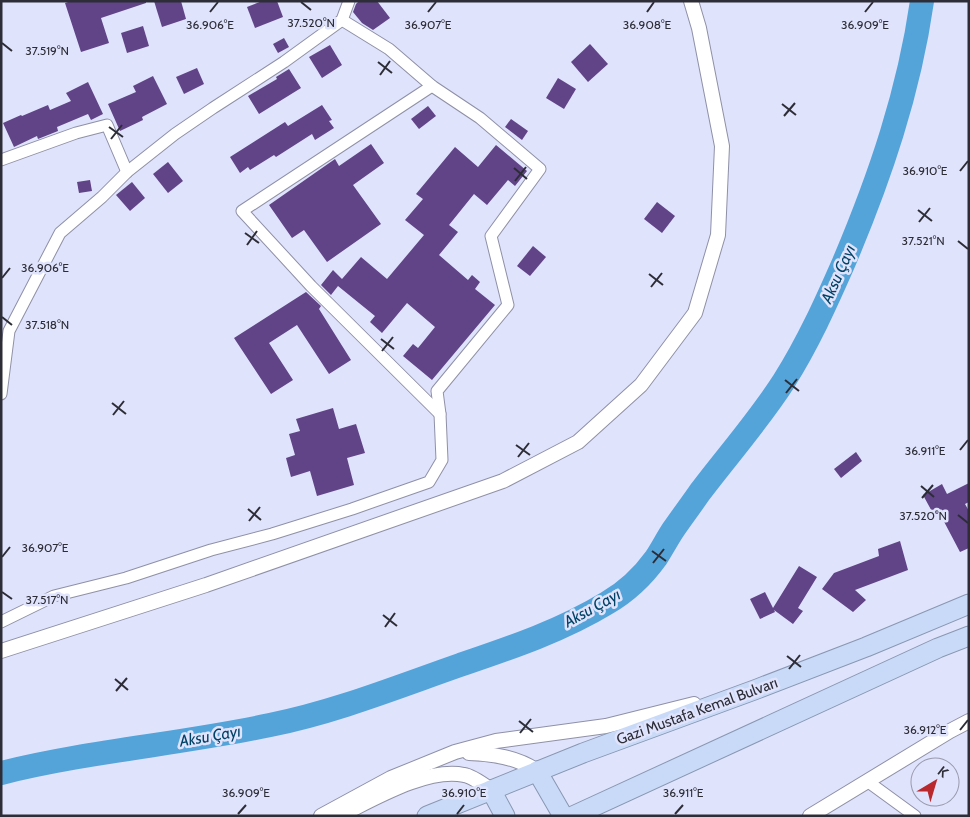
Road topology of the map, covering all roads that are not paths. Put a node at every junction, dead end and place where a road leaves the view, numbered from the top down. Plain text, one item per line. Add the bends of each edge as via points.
1 (350, 1) edge
2 (691, 1) edge
3 (342, 20) junction
4 (432, 86) junction
5 (1, 160) edge
6 (127, 172) junction
7 (1, 394) edge
8 (440, 414) junction
9 (969, 604) edge
10 (1, 622) edge
11 (969, 636) edge
12 (1, 651) edge
13 (758, 689) junction
14 (969, 721) edge
15 (455, 752) junction
16 (537, 771) junction
17 (867, 781) junction
18 (492, 790) junction
19 (570, 815) edge
20 (321, 816) edge
21 (339, 816) edge
22 (427, 816) edge
23 (505, 816) edge
24 (810, 816) edge
25 (914, 816) edge

1 - 3 street
2 - 12 street via 722,146 718,235 695,313 641,385 578,442 503,481 206,585
3 - 4 street via 389,49
3 - 6 street via 183,129
4 - 8 street via 480,118 540,169 491,236 508,305 437,391
4 - 8 street via 242,211 311,286
5 - 6 street via 107,125
6 - 7 street via 60,233 9,331
8 - 10 street via 442,460 429,482 272,534 54,596
9 - 13 highway, Gazi Mustafa Kemal Bulvarı
11 - 19 highway
13 - 15 street via 606,726 496,741
13 - 16 highway, Gazi Mustafa Kemal Bulvarı
14 - 17 street
15 - 16 street via 491,754 520,762
15 - 20 street via 391,778
16 - 18 highway, Gazi Mustafa Kemal Bulvarı
16 - 19 highway
17 - 24 street
17 - 25 street
18 - 21 street via 465,775 426,776
18 - 22 highway, Gazi Mustafa Kemal Bulvarı
18 - 23 highway

